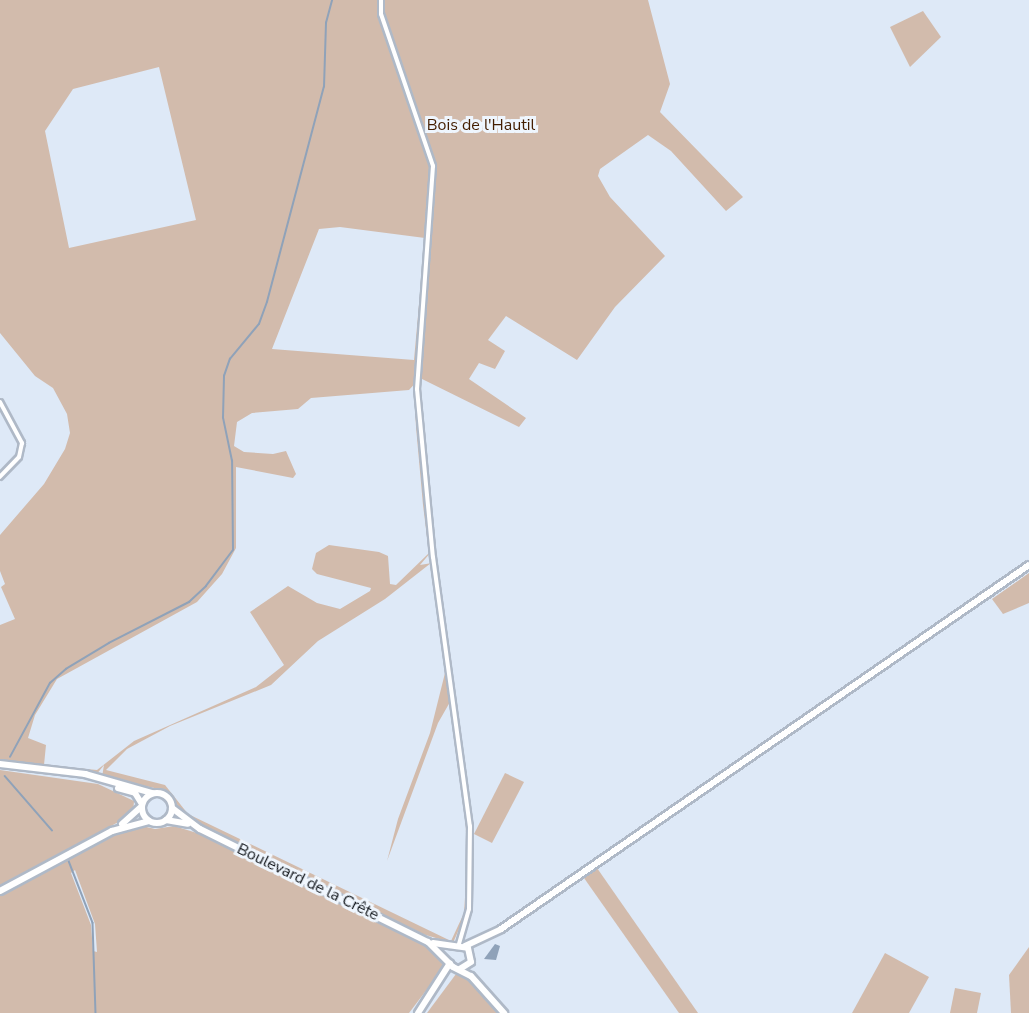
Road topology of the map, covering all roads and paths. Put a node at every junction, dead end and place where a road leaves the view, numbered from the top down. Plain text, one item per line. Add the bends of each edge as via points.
1 (381, 0) edge
2 (0, 402) edge
3 (0, 477) edge
4 (1029, 565) edge
5 (0, 765) edge
6 (152, 793) junction
7 (142, 806) junction
8 (172, 808) junction
9 (165, 820) junction
10 (149, 821) junction
11 (200, 829) junction
12 (112, 831) junction
13 (0, 891) edge
14 (416, 936) junction
15 (489, 937) junction
16 (459, 946) junction
17 (471, 959) junction
18 (450, 962) junction
19 (459, 969) junction
20 (443, 979) junction
21 (482, 986) junction
22 (418, 1013) edge
23 (504, 1013) edge

1 - 16 street via 381,14 433,165 417,389 470,826 469,909
2 - 3 street via 22,442 19,457
4 - 15 main road
5 - 6 main road via 86,774
5 - 7 main road via 89,778 133,792
6 - 7 main road
6 - 8 main road via 165,795
7 - 10 main road
7 - 12 main road
8 - 9 main road
8 - 11 main road, Boulevard de la Crête
9 - 10 main road
9 - 11 main road, Boulevard de la Crête
10 - 12 main road
11 - 14 main road, Boulevard de la Crête
12 - 13 main road
14 - 16 main road, Boulevard de la Crête
14 - 18 main road, Boulevard de la Crête
15 - 16 main road
15 - 17 main road
16 - 17 main road, Boulevard de la Crête
16 - 18 main road
17 - 19 main road
17 - 21 main road, Boulevard de la Crête
18 - 19 main road, Boulevard de la Crête
18 - 20 main road
19 - 20 main road
19 - 21 main road, Boulevard de la Crête
20 - 22 main road
21 - 23 main road, Boulevard de la Crête

